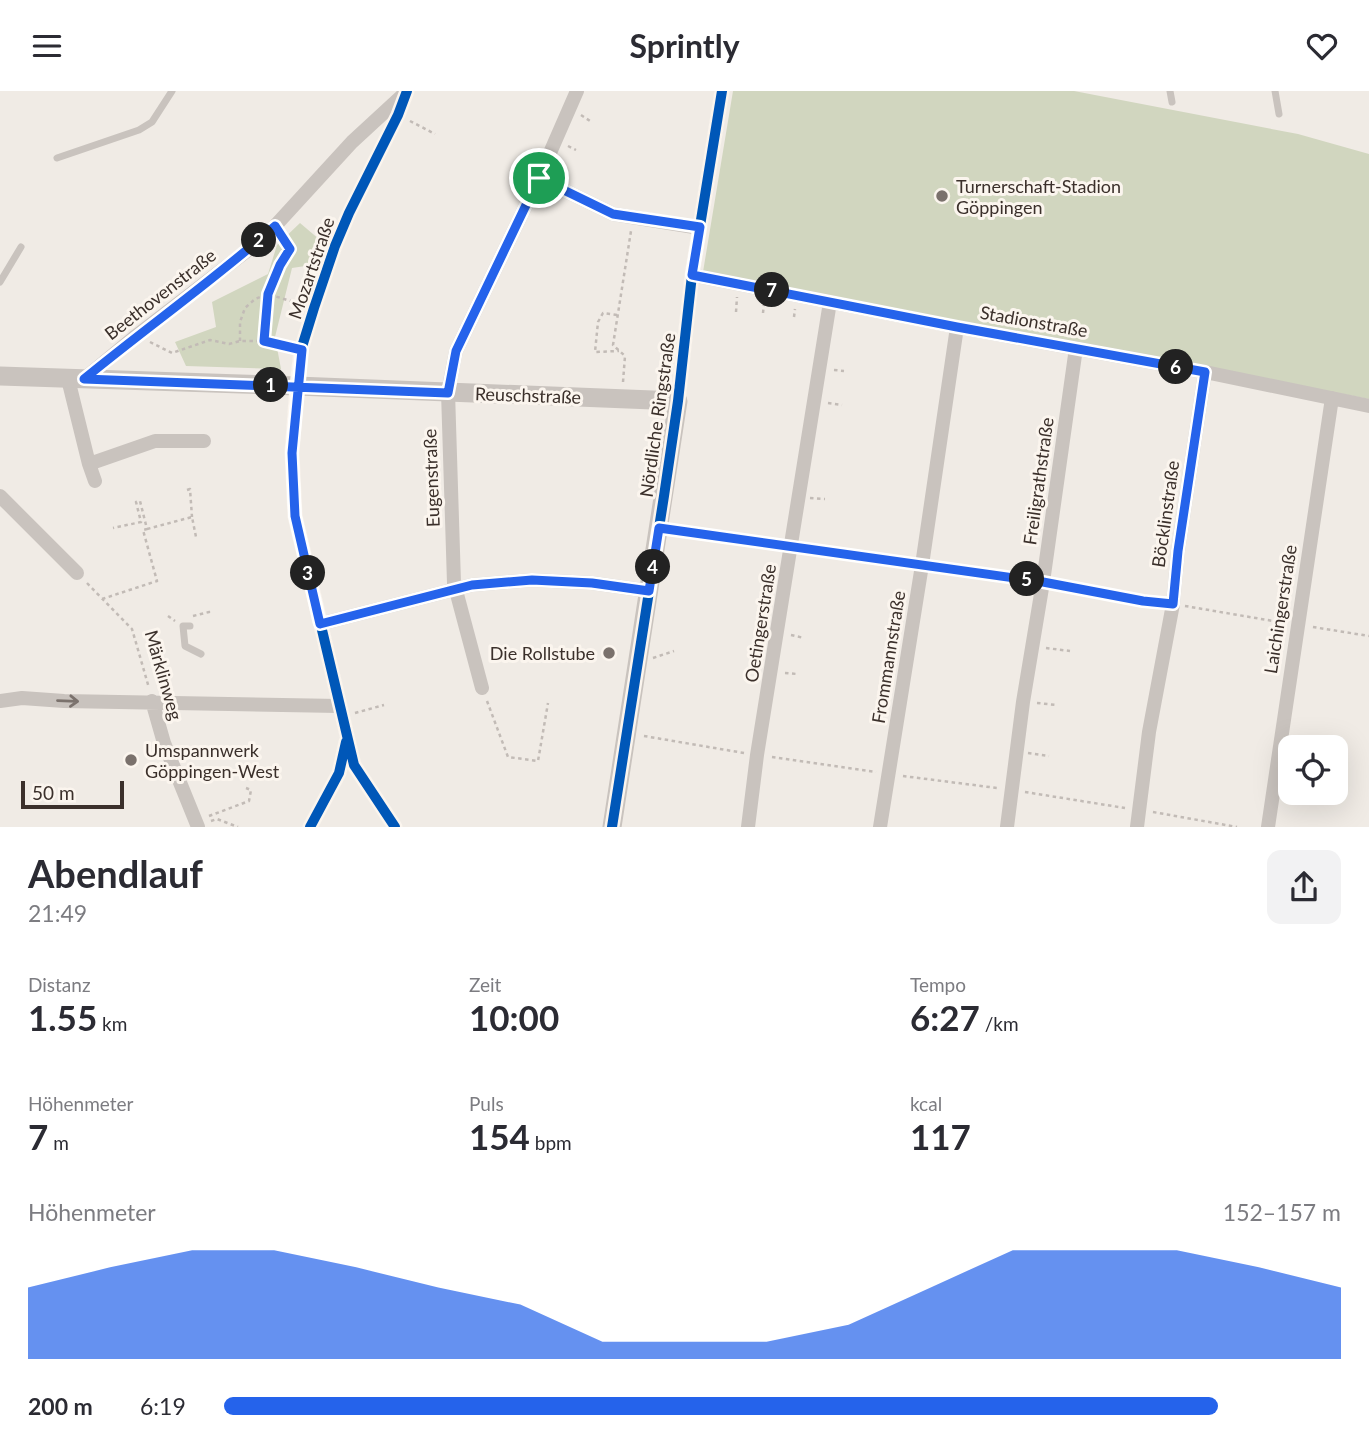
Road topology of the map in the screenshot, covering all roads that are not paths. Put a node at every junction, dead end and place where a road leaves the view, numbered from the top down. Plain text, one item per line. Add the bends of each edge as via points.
1 (172, 91) edge
2 (407, 91) edge
3 (577, 91) edge
4 (722, 91) edge
5 (1170, 91) edge
6 (1275, 91) edge
7 (1172, 102) dead end
8 (1279, 114) dead end
9 (57, 158) dead end
10 (539, 178) junction
11 (700, 227) junction
12 (21, 247) dead end
13 (692, 275) junction
14 (0, 282) edge
15 (830, 302) junction
16 (957, 327) junction
17 (1076, 348) junction
18 (1205, 372) junction
19 (0, 376) edge
20 (76, 379) junction
21 (297, 386) junction
22 (448, 393) junction
23 (1332, 398) junction
24 (678, 401) junction
25 (1369, 406) edge
26 (204, 441) dead end
27 (89, 464) junction
28 (95, 481) dead end
29 (0, 496) edge
30 (77, 573) road end
31 (455, 589) junction
32 (649, 591) junction
33 (320, 624) junction
34 (190, 626) dead end
35 (201, 654) dead end
36 (482, 688) road end
37 (0, 701) edge
38 (152, 701) junction
39 (341, 712) junction
40 (347, 739) junction
41 (197, 824) edge
42 (310, 827) edge
43 (395, 827) edge
44 (612, 827) edge
45 (748, 827) edge
46 (880, 827) edge
47 (1007, 827) edge
48 (1137, 827) edge
49 (1268, 827) edge

1 - 9 lane via 152,122 139,130
2 - 20 street, Beethovenstraße via 248,250
2 - 21 street, Mozartstraße via 335,246 302,350
3 - 10 street, Eugenstraße
4 - 11 street, Nördliche Ringstraße
5 - 7 lane
6 - 8 lane
10 - 11 street via 613,214
10 - 22 street, Eugenstraße via 456,351
11 - 13 street, Nördliche Ringstraße
12 - 14 lane
13 - 15 street, Stadionstraße
13 - 24 street, Nördliche Ringstraße
15 - 16 street, Stadionstraße
15 - 45 street, Oetingerstraße
16 - 17 street, Stadionstraße
16 - 46 street, Frommannstraße
17 - 18 street, Stadionstraße
17 - 47 street, Freiligrathstraße
18 - 23 street, Stadionstraße
18 - 48 street, Böcklinstraße
19 - 20 street, Reuschstraße
20 - 21 street, Reuschstraße
20 - 27 street
21 - 22 street, Reuschstraße
21 - 33 street, Mozartstraße via 292,453 295,516
22 - 24 street, Reuschstraße
22 - 31 street, Eugenstraße
23 - 25 street, Stadionstraße
23 - 49 street, Laichingerstraße
24 - 32 street, Nördliche Ringstraße
26 - 27 street via 155,441
27 - 28 street
29 - 30 street
31 - 32 street via 532,580
31 - 33 street
31 - 36 street, Eugenstraße
32 - 44 street, Nördliche Ringstraße
33 - 39 street, Mozartstraße
34 - 35 lane via 183,626 185,646
37 -> 38 street
38 - 39 street
38 - 41 street, Märklinweg
39 - 40 street, Mozartstraße
40 - 42 street via 339,773
40 - 43 street, Mozartstraße via 354,765

